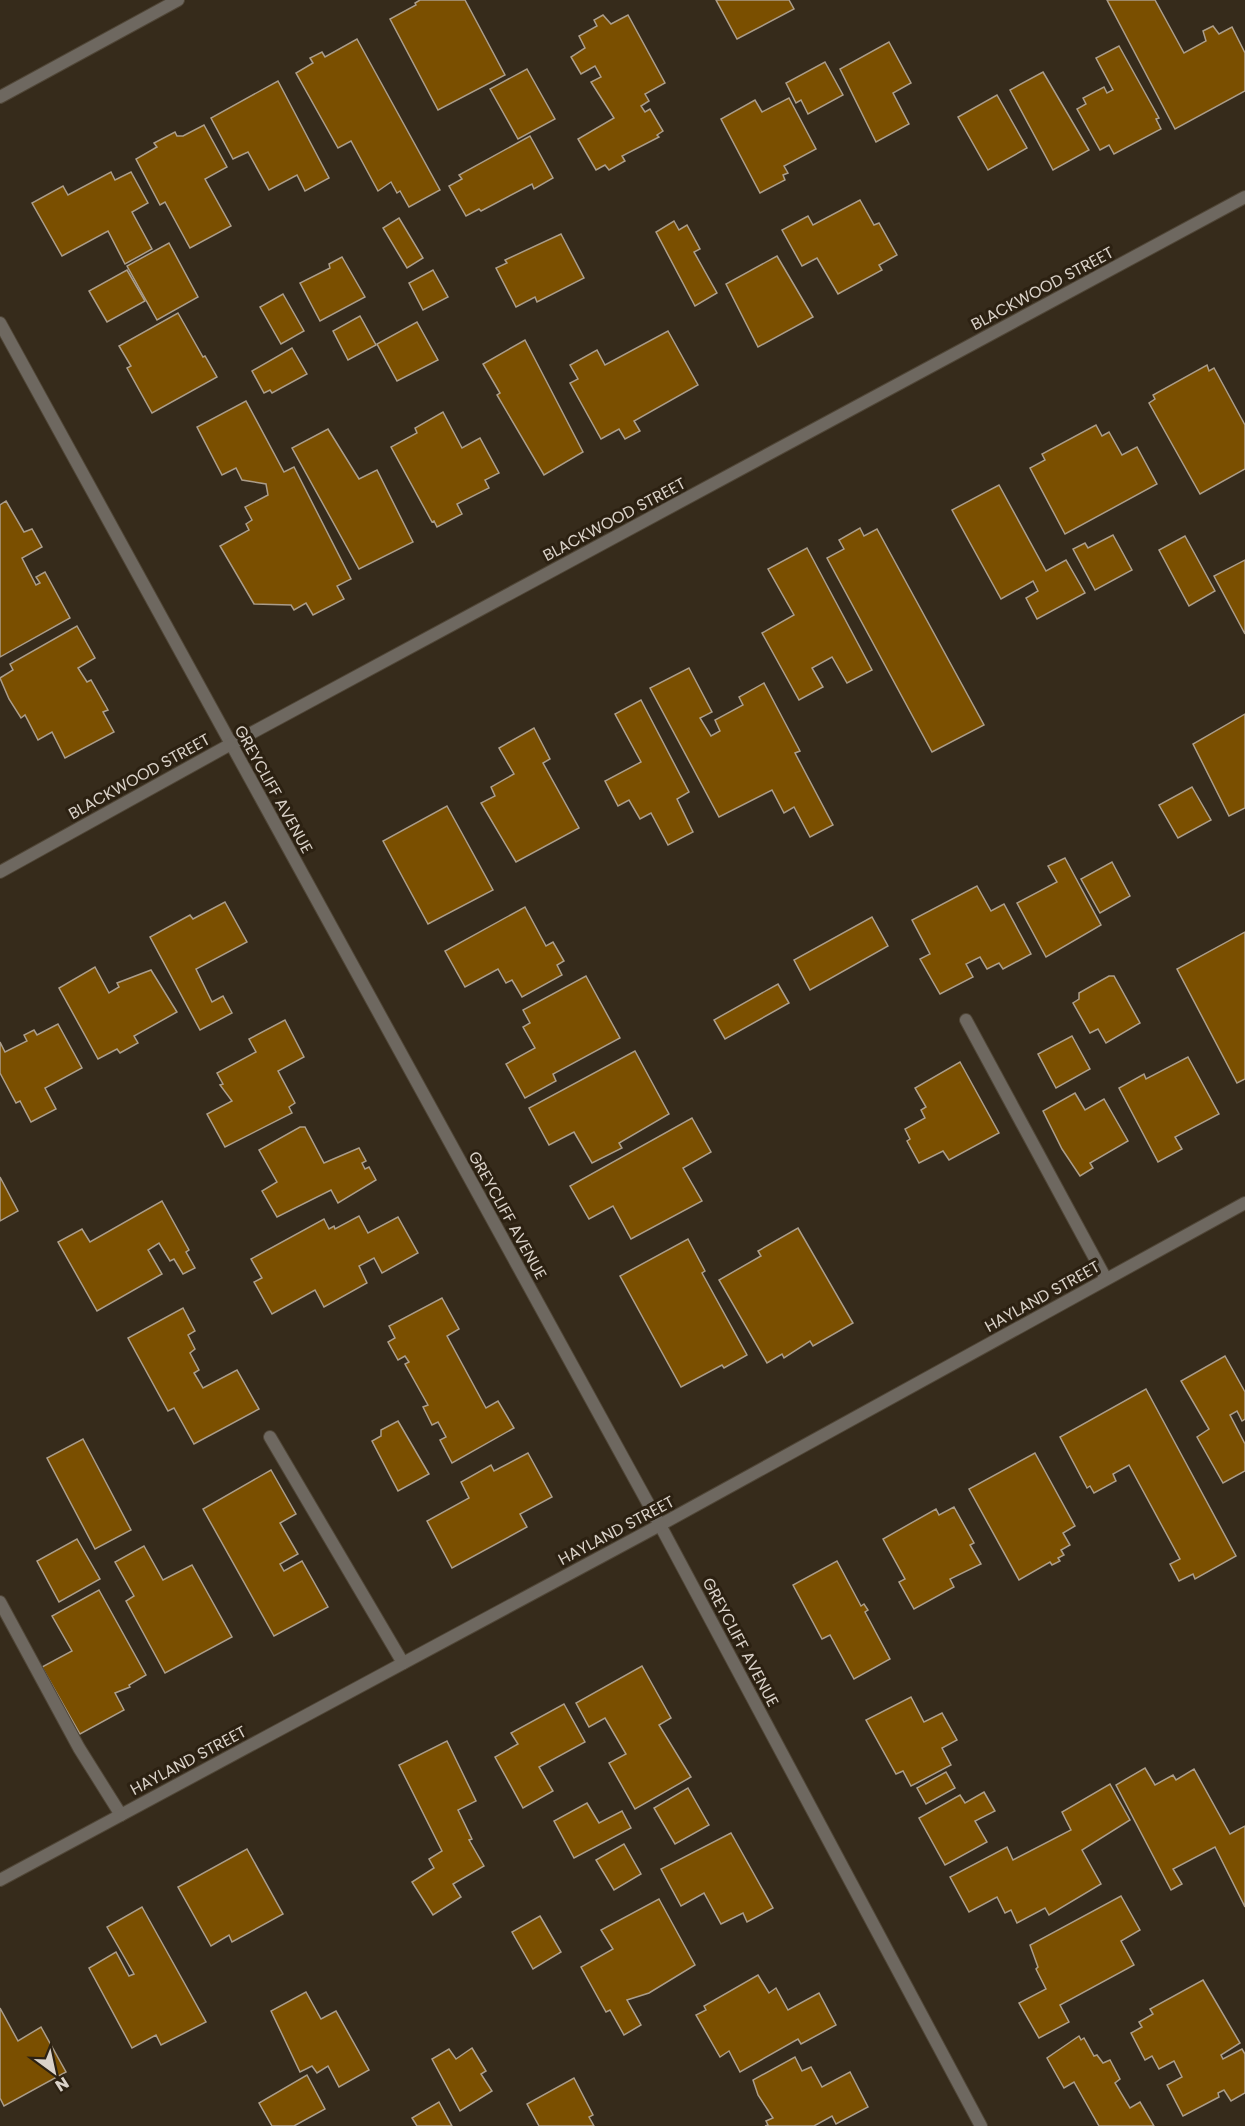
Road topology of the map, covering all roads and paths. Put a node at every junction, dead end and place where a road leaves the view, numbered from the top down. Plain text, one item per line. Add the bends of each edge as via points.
1 (178, 0) edge
2 (0, 97) edge
3 (1245, 197) edge
4 (0, 323) edge
5 (231, 744) junction
6 (0, 872) edge
7 (966, 1020) dead end
8 (1245, 1203) edge
9 (1106, 1279) junction
10 (270, 1437) dead end
11 (660, 1525) junction
12 (0, 1602) edge
13 (403, 1663) junction
14 (121, 1815) junction
15 (0, 1880) edge
16 (981, 2126) edge

1 - 2 street
3 - 5 street, BLACKWOOD STREET
4 - 5 street, GREYCLIFF AVENUE
5 - 6 street, BLACKWOOD STREET
5 - 11 street, GREYCLIFF AVENUE
7 - 9 street
8 - 9 street, HAYLAND STREET
9 - 11 street, HAYLAND STREET
10 - 13 street
11 - 13 street, HAYLAND STREET
11 - 16 street, GREYCLIFF AVENUE
12 - 14 street
13 - 14 street, HAYLAND STREET
14 - 15 street, HAYLAND STREET

